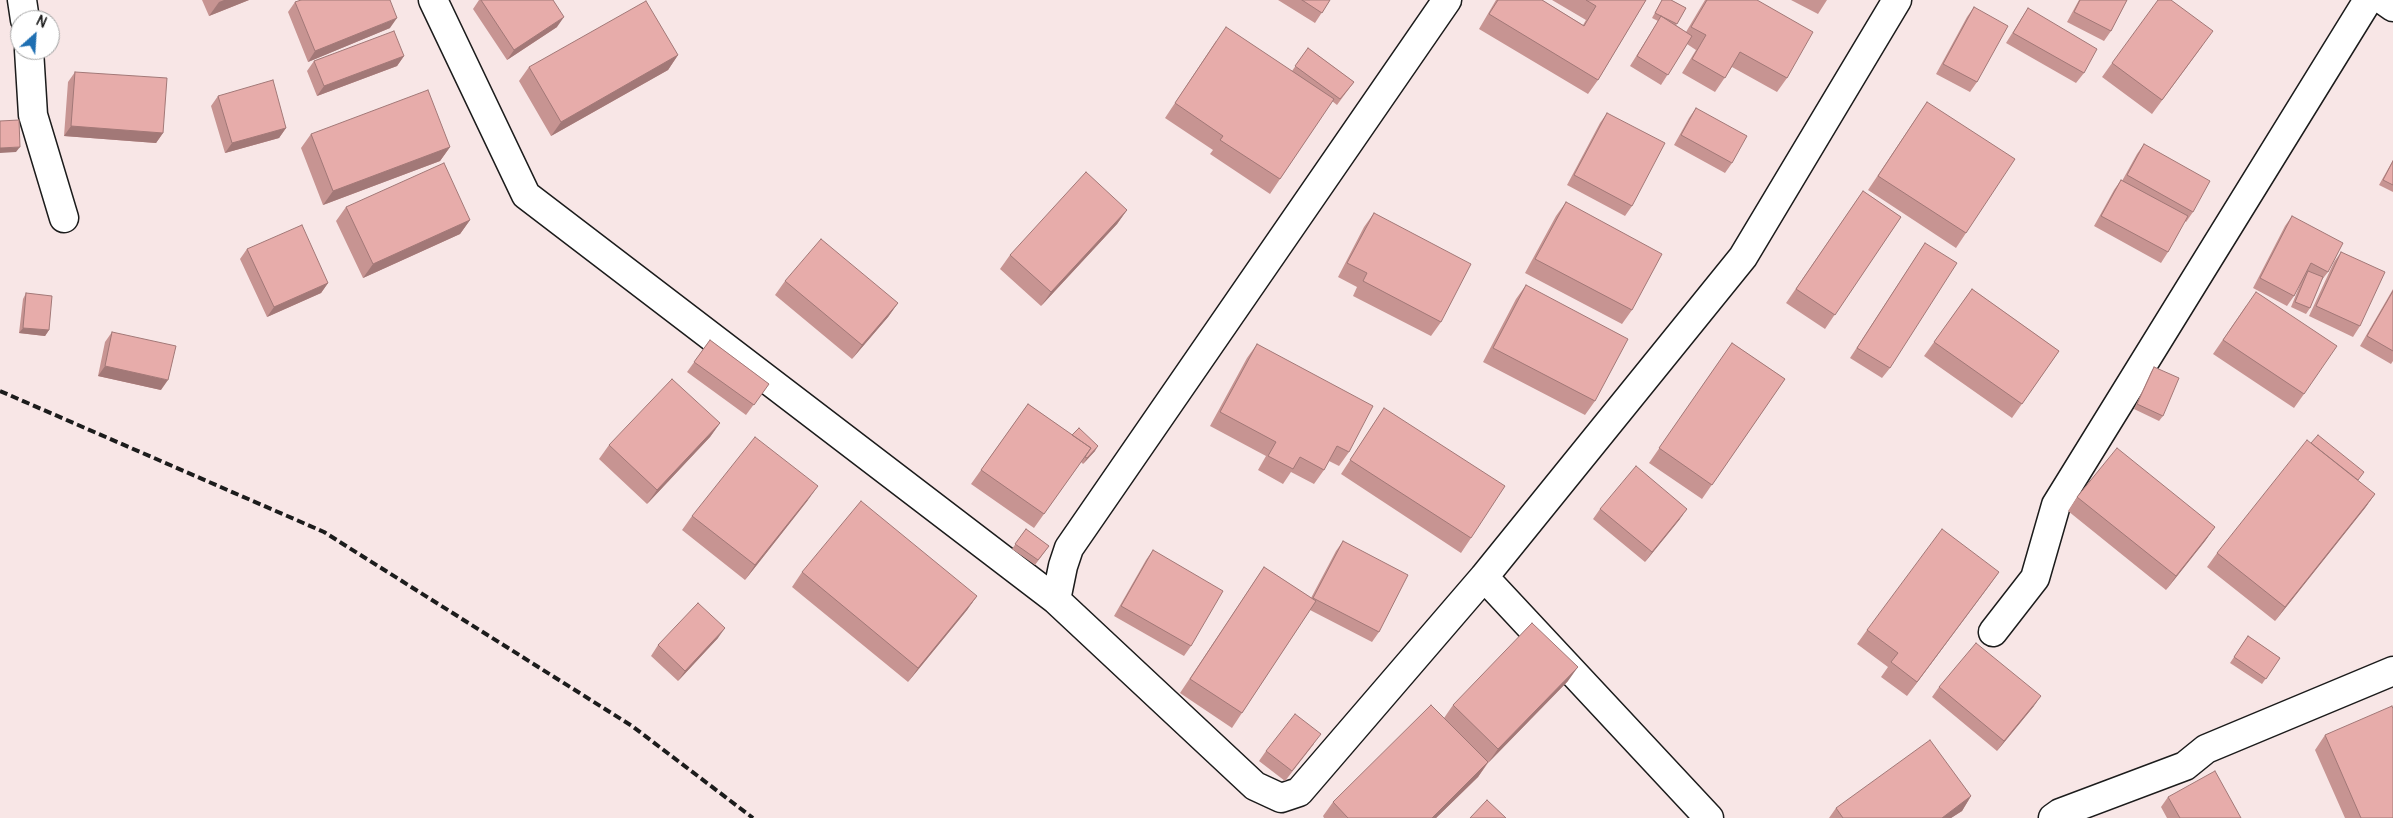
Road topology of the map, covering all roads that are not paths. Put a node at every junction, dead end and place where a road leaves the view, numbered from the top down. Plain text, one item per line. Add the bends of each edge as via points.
1 (433, 0) edge
2 (1447, 0) edge
3 (1897, 0) edge
4 (2368, 0) edge
5 (2382, 0) edge
6 (2393, 6) edge
7 (30, 60) edge
8 (64, 218) dead end
9 (1484, 577) junction
10 (1056, 600) junction
11 (1993, 632) dead end
12 (2393, 671) edge
13 (1280, 808) edge
14 (1709, 818) edge
15 (2053, 818) edge

1 - 10 street via 526,195
2 - 10 street via 1069,548
3 - 9 street via 1743,257
4 - 11 street via 2056,505 2035,578
5 - 6 street
7 - 8 street via 33,115
9 - 13 street via 1300,792
9 - 14 street
10 - 13 street
12 - 15 street via 2206,750 2185,766

